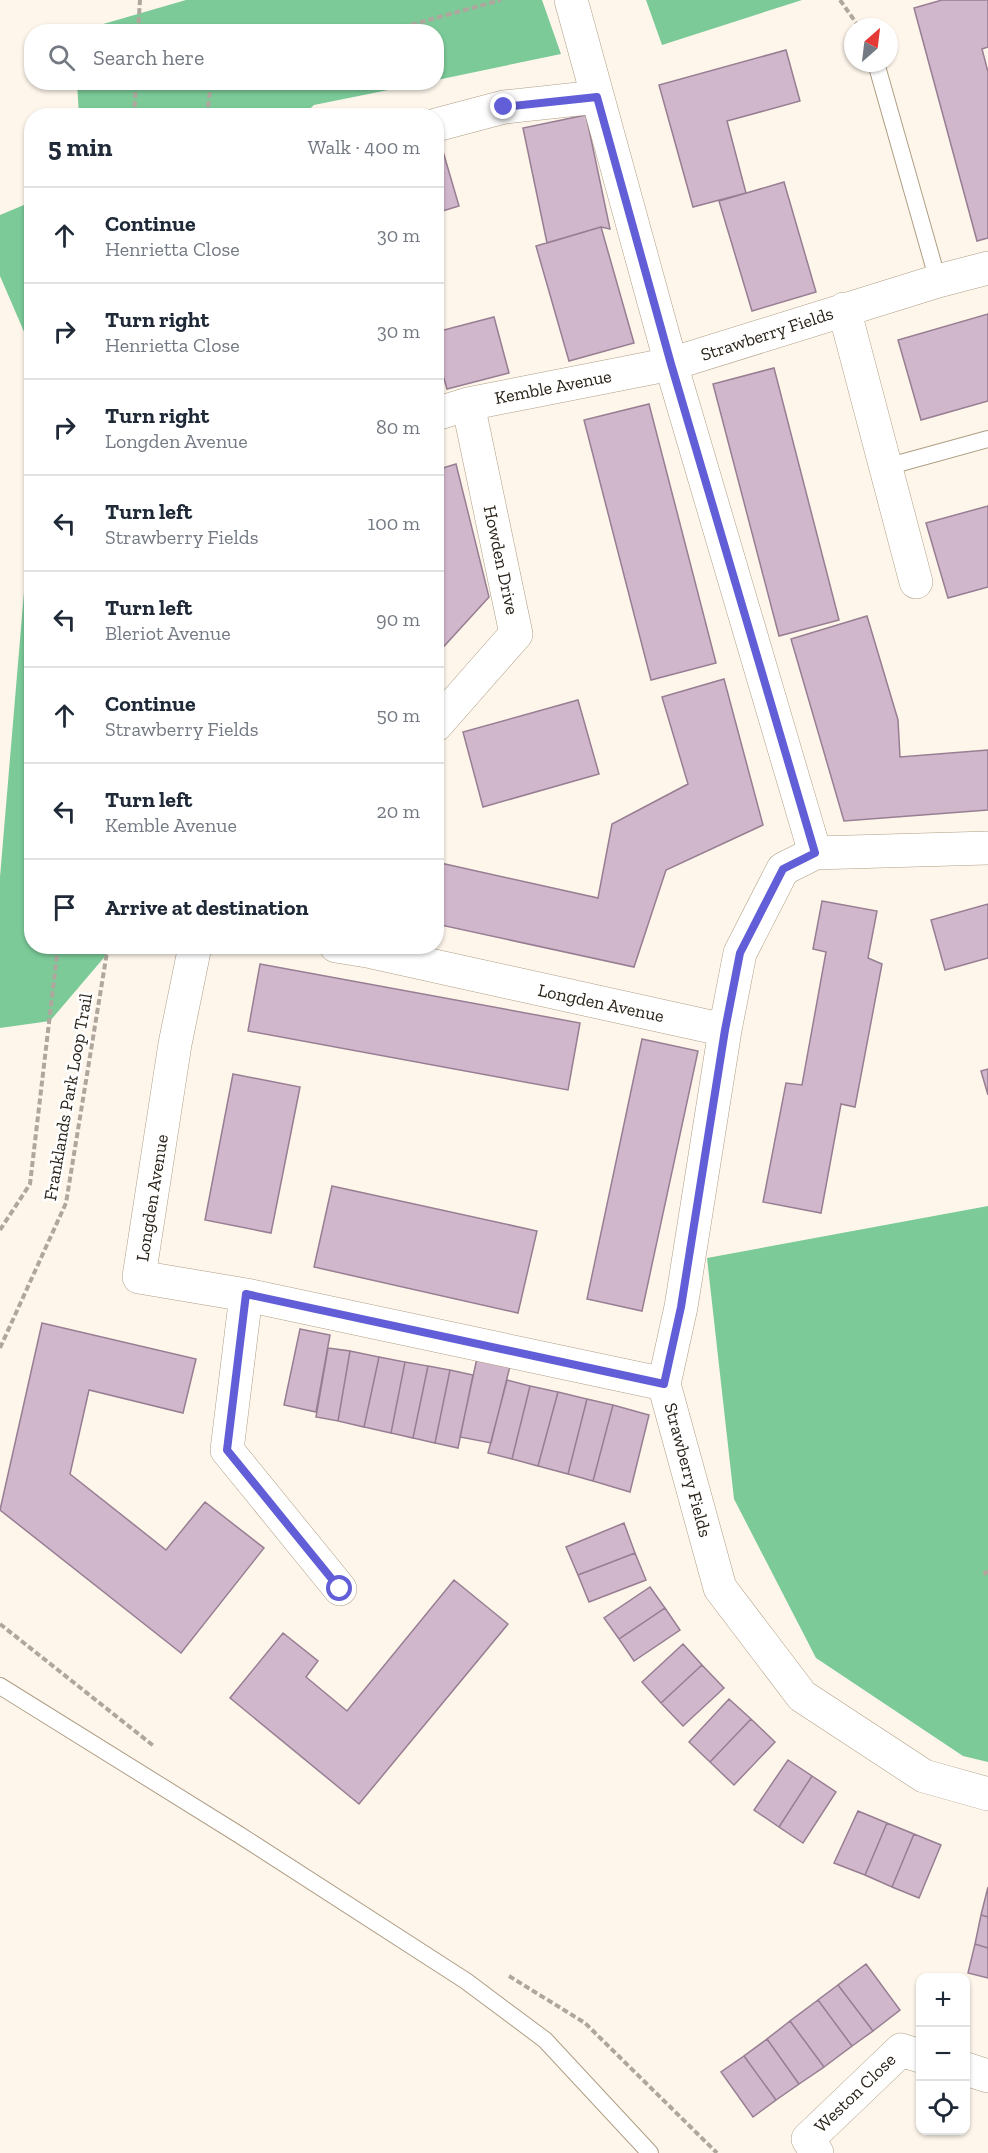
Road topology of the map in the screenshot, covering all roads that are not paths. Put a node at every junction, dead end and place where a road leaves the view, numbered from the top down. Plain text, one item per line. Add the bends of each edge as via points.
1 (571, 0) edge
2 (879, 72) edge
3 (597, 97) junction
4 (444, 123) edge
5 (988, 268) edge
6 (938, 281) junction
7 (844, 309) junction
8 (671, 364) junction
9 (468, 404) junction
10 (444, 412) edge
11 (988, 439) edge
12 (886, 467) junction
13 (916, 582) dead end
14 (444, 716) edge
15 (988, 848) edge
16 (815, 853) junction
17 (193, 954) edge
18 (384, 954) edge
19 (725, 1030) junction
20 (246, 1294) junction
21 (664, 1384) junction
22 (340, 1589) dead end
23 (0, 1686) edge
24 (988, 1794) edge
25 (916, 2054) edge
26 (970, 2070) edge
27 (988, 2076) edge
28 (650, 2153) edge
29 (817, 2153) edge

1 - 3 street
2 - 6 lane
3 - 4 street via 504,107
3 - 8 street
5 - 6 street, Strawberry Fields
6 - 7 street, Strawberry Fields
7 - 8 street, Strawberry Fields
7 - 12 street, Strawberry Fields
8 - 9 street, Kemble Avenue
8 - 16 street
9 - 10 street, Kemble Avenue
9 - 14 street, Howden Drive via 516,634
11 - 12 lane
12 - 13 street, Strawberry Fields
15 - 16 street, Strawberry Fields
16 - 19 street, Strawberry Fields via 783,869 740,953
17 - 20 street, Longden Avenue via 140,1276
18 - 19 street, Longden Avenue
19 - 21 street, Strawberry Fields via 681,1307
20 - 21 street, Longden Avenue
20 - 22 street via 227,1450
21 - 24 street, Strawberry Fields via 720,1588 802,1696 924,1776
23 - 28 lane via 466,1982 546,2040
25 - 29 street, Weston Close via 901,2050 808,2139
26 - 27 street

